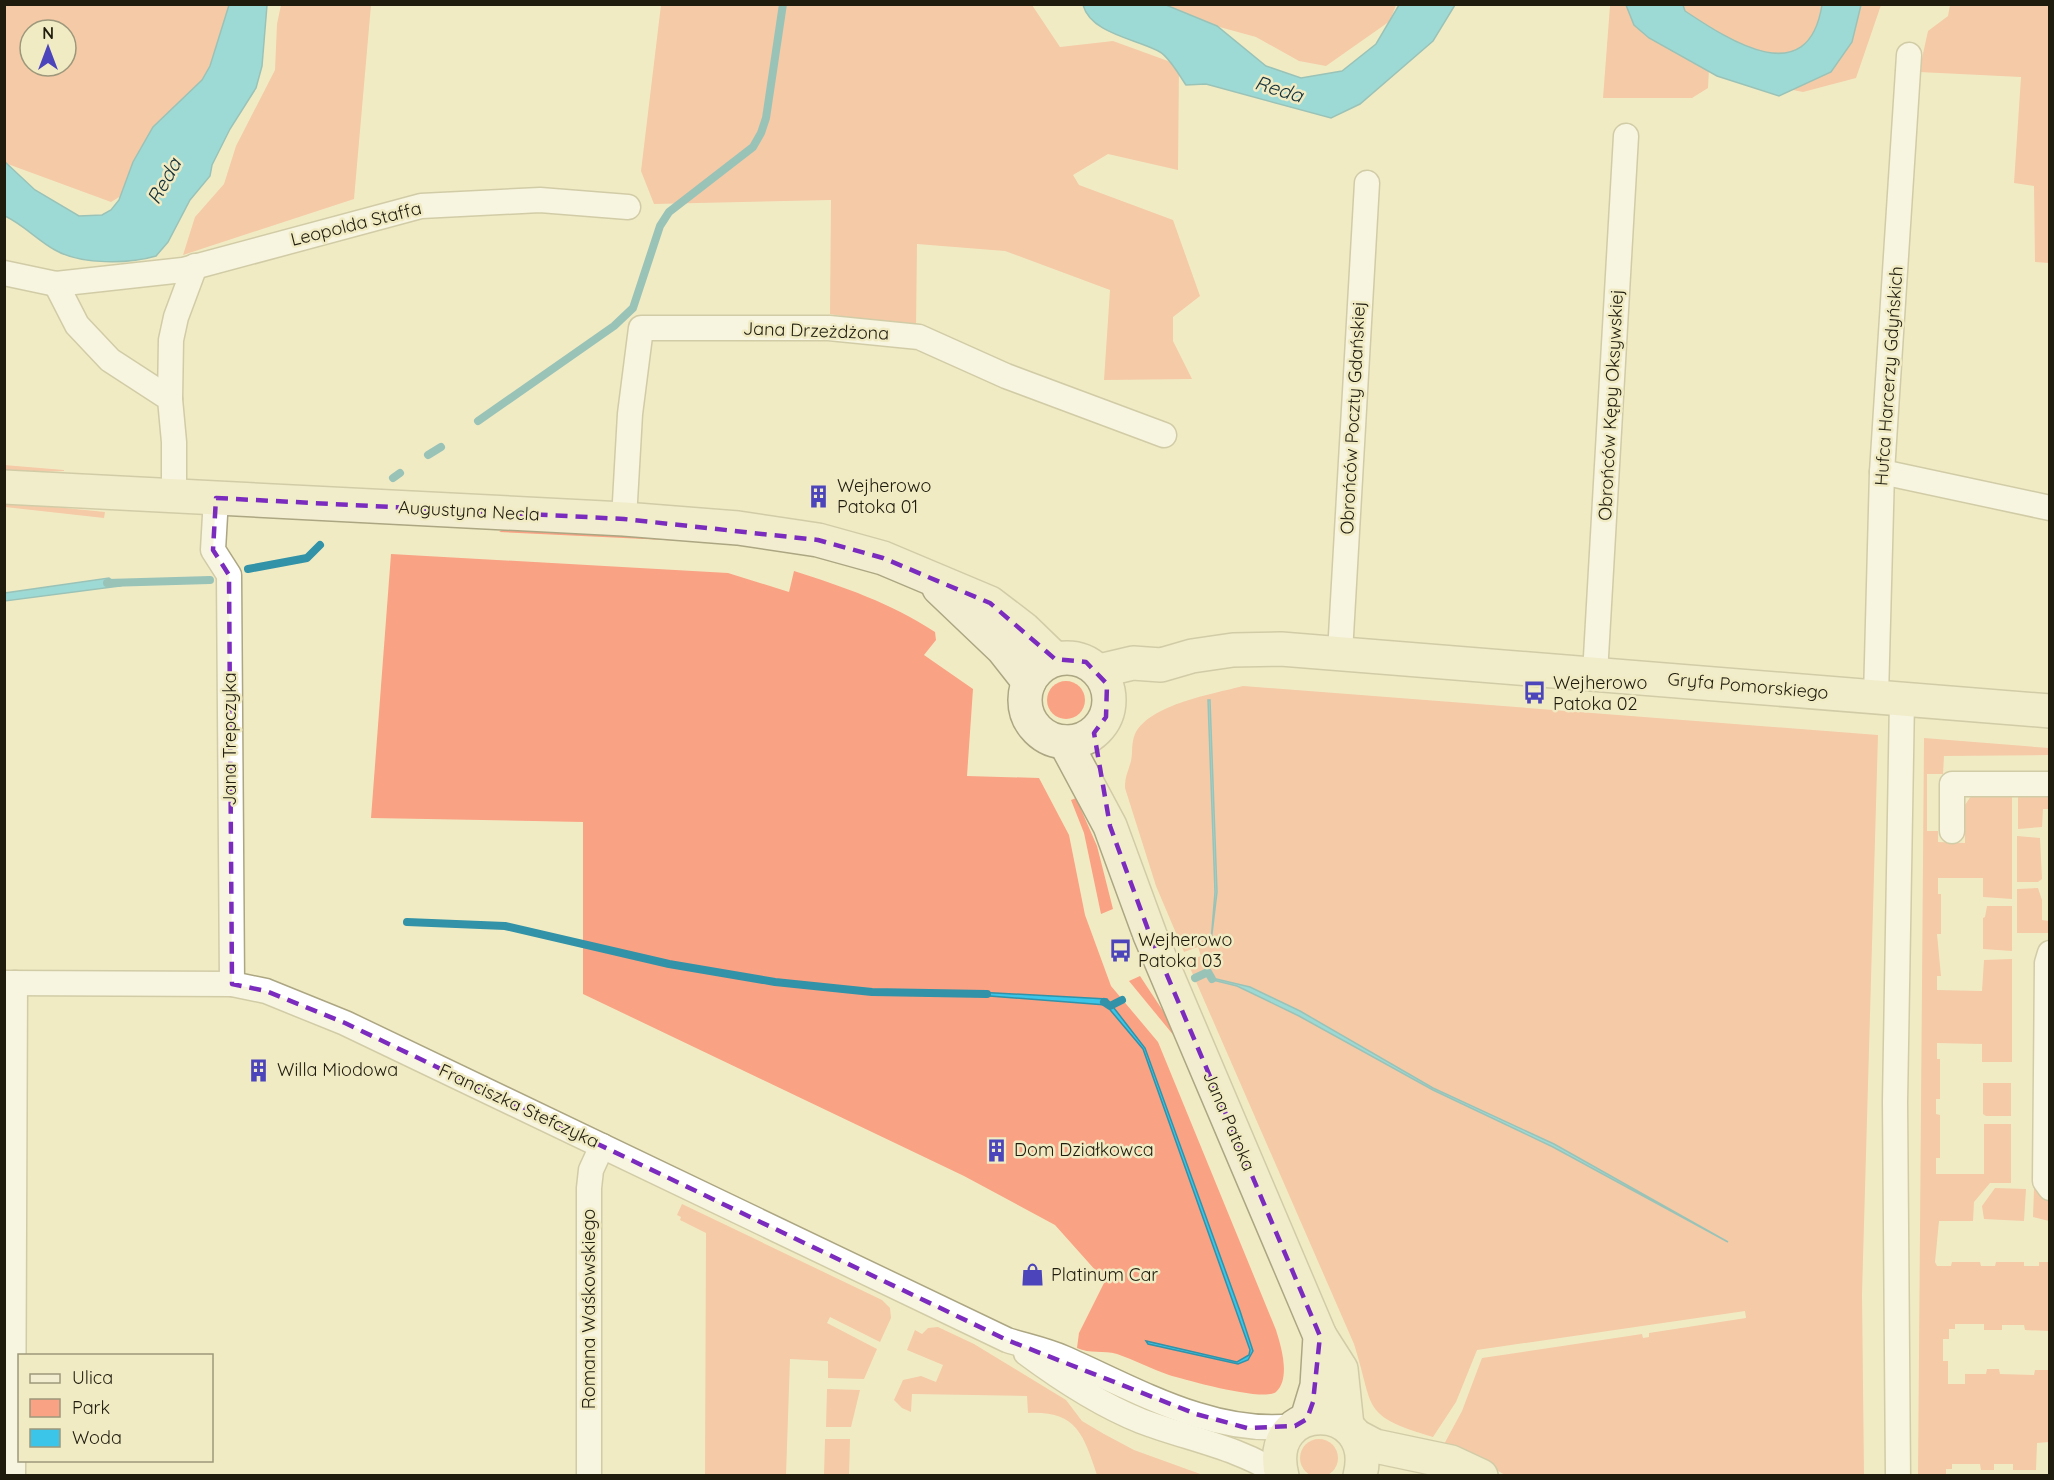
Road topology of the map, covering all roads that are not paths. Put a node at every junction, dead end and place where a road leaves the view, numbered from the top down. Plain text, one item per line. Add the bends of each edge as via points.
1 (1909, 55) dead end
2 (1626, 136) dead end
3 (1367, 183) dead end
4 (628, 207) dead end
5 (195, 266) junction
6 (4, 273) edge
7 (56, 284) junction
8 (170, 399) junction
9 (1164, 435) dead end
10 (1882, 472) junction
11 (4, 487) edge
12 (174, 496) junction
13 (216, 498) junction
14 (2049, 508) edge
15 (624, 519) junction
16 (927, 576) junction
17 (1340, 653) junction
18 (1055, 659) junction
19 (1595, 674) junction
20 (1029, 682) junction
21 (1104, 684) junction
22 (1889, 698) junction
23 (2049, 711) edge
24 (1079, 738) junction
25 (2049, 784) edge
26 (1952, 831) dead end
27 (2049, 953) edge
28 (10, 983) edge
29 (232, 984) junction
30 (602, 1146) junction
31 (2049, 1188) edge
32 (1320, 1336) junction
33 (1007, 1340) junction
34 (1137, 1392) junction
35 (1127, 1414) junction
36 (1301, 1422) junction
37 (1352, 1431) junction
38 (13, 1476) edge
39 (589, 1476) edge
40 (1282, 1476) edge
41 (1359, 1476) edge
42 (1481, 1476) edge
43 (1898, 1476) edge

1 - 10 street, Hufca Harcerzy Gdyńskich
2 - 19 street, Obrońców Kępy Oksywskiej
3 - 17 street, Obrońców Poczty Gdańskiej
4 - 5 street, Leopolda Staffa via 540,200 421,206
5 - 7 street, Leopolda Staffa
5 - 8 street via 171,340
6 - 7 street, Leopolda Staffa
7 - 8 street via 77,325 110,360
8 - 12 street
9 - 15 street, Jana Drzeżdżona via 1006,376 919,337 829,328 641,328 630,414
10 - 14 street
10 - 22 street, Hufca Harcerzy Gdyńskich
11 - 12 main road, Augustyna Necla
12 - 13 main road, Augustyna Necla
13 - 15 main road, Augustyna Necla
13 - 29 street, Jana Trepczyka via 213,550 229,575
15 - 16 main road, Augustyna Necla via 738,528 818,540 883,558
16 - 18 main road, Augustyna Necla via 990,603
16 - 20 main road, Augustyna Necla via 1003,649
17 - 19 main road, Gryfa Pomorskiego
17 - 21 main road, Gryfa Pomorskiego via 1233,650 1161,665 1132,663
18 - 20 main road via 1040,668
18 - 21 main road via 1071,657 1086,662
19 - 22 main road, Gryfa Pomorskiego
20 - 24 main road via 1025,697 1027,714 1035,728 1049,738
21 - 24 main road via 1106,717
22 - 23 main road, Gryfa Pomorskiego
22 - 43 street, Hufca Harcerzy Gdyńskich
24 - 32 main road, Jana Patoka via 1150,935
25 - 26 street via 1952,784
27 - 31 street via 2045,1181
28 - 29 street, Franciszka Stefczyka
28 - 38 street
29 - 30 street, Franciszka Stefczyka via 304,1005
30 - 33 street, Franciszka Stefczyka
30 - 39 street, Romana Waśkowskiego via 591,1170 589,1188
32 - 36 main road, Jana Patoka via 1317,1386
32 - 37 main road via 1341,1369
33 - 34 street, Franciszka Stefczyka via 1063,1358
33 - 35 street, Franciszka Stefczyka via 1052,1372
34 - 35 street
34 - 36 street, Franciszka Stefczyka via 1247,1428 1270,1429
35 - 40 street, Franciszka Stefczyka via 1181,1436 1240,1453
36 - 37 main road via 1335,1419
36 - 40 main road, Jana Patoka via 1285,1436 1280,1449
37 - 41 main road via 1362,1449
37 - 42 main road via 1375,1446 1451,1462

